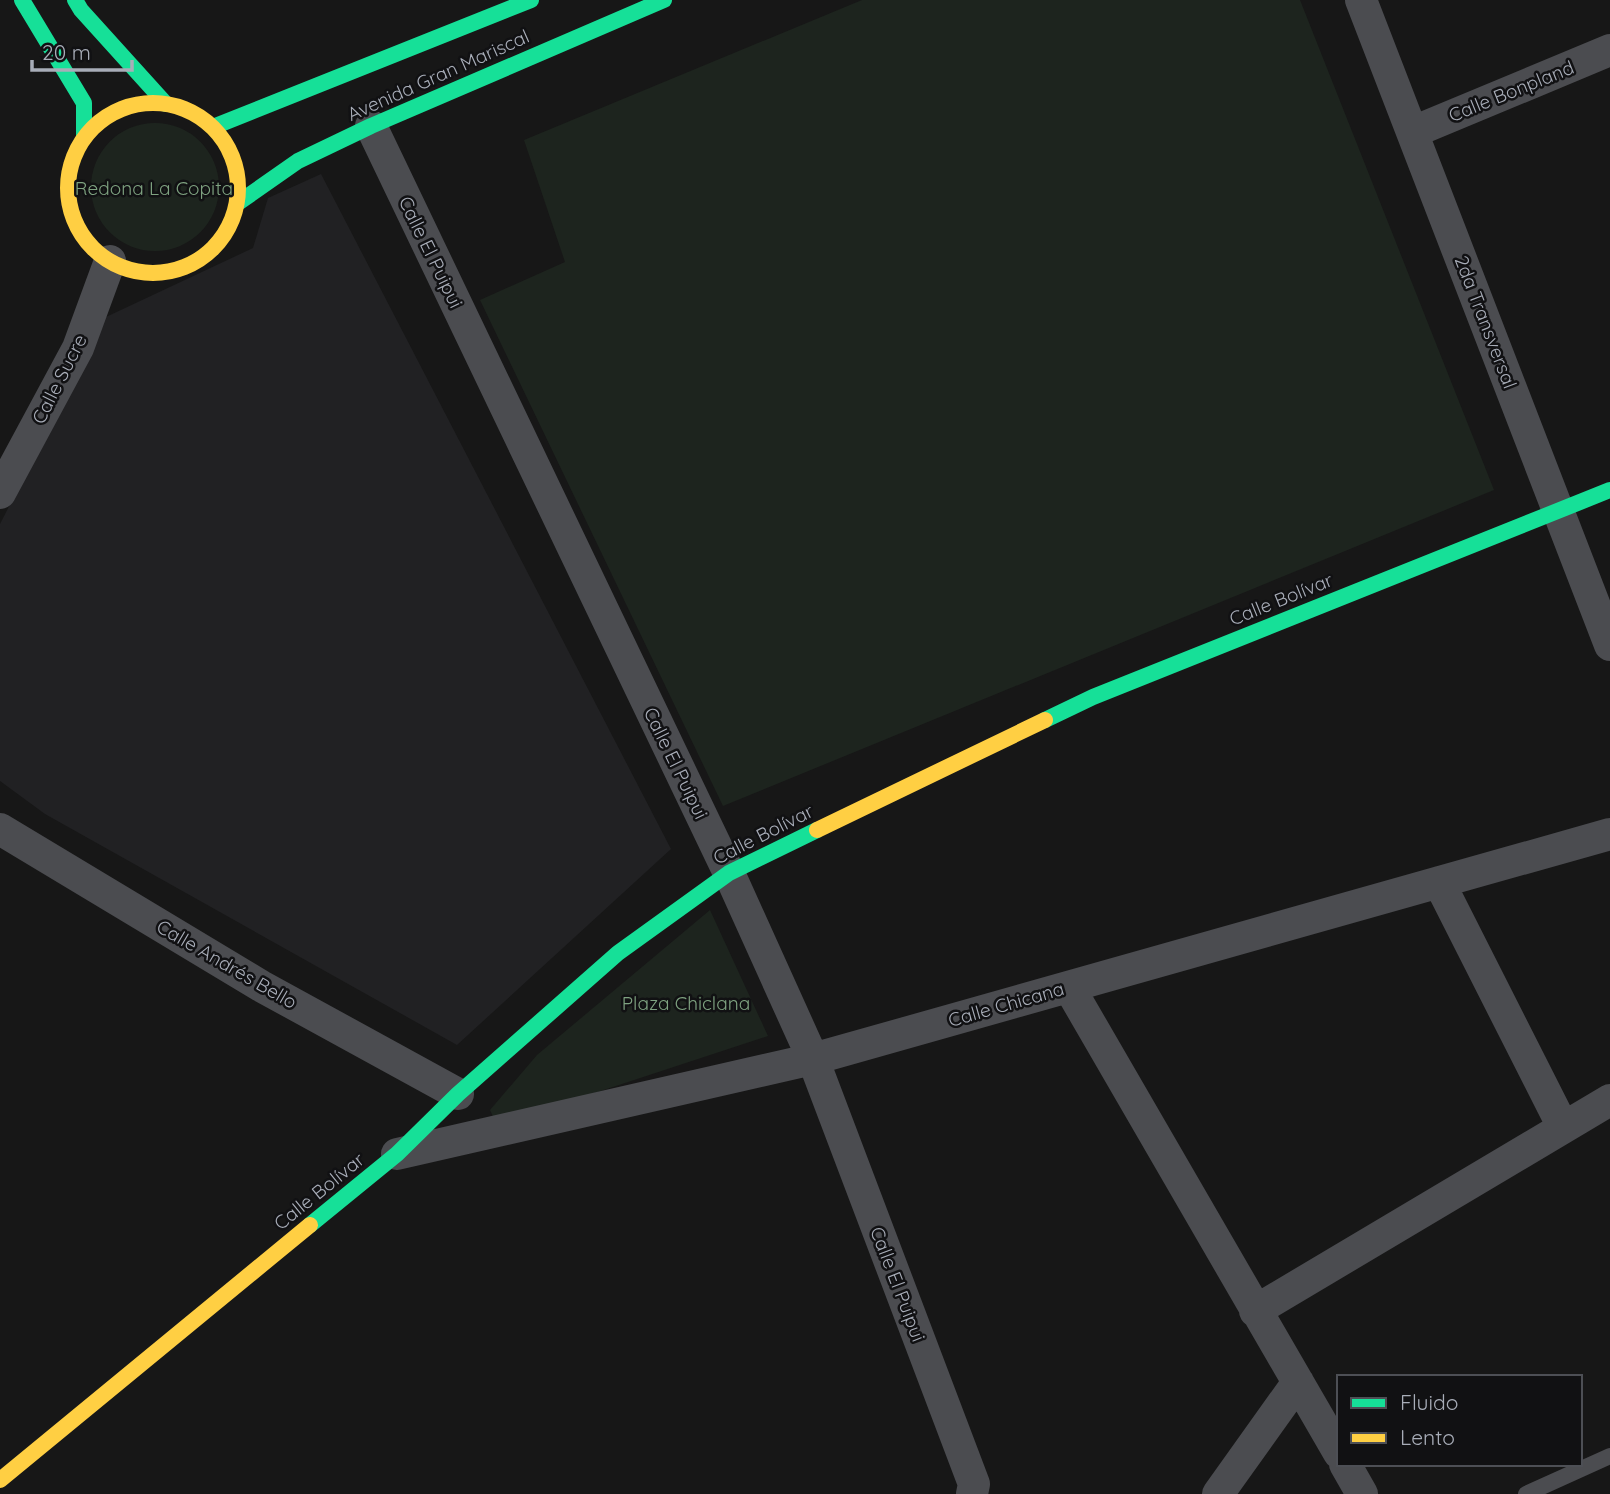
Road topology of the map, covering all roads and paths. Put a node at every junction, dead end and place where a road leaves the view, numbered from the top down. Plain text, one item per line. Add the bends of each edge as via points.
1 (22, 0) edge
2 (75, 0) edge
3 (531, 0) edge
4 (664, 0) edge
5 (1361, 0) edge
6 (1610, 50) edge
7 (166, 104) junction
8 (371, 126) junction
9 (213, 127) junction
10 (1413, 132) junction
11 (84, 137) junction
12 (238, 203) junction
13 (110, 261) junction
14 (1610, 490) edge
15 (0, 493) edge
16 (1558, 510) junction
17 (1610, 645) edge
18 (0, 829) edge
19 (1610, 834) edge
20 (729, 873) junction
21 (1439, 883) junction
22 (1069, 986) junction
23 (813, 1059) junction
24 (458, 1094) junction
25 (1610, 1100) edge
26 (1563, 1127) junction
27 (397, 1154) junction
28 (1255, 1311) junction
29 (1298, 1382) junction
30 (1337, 1450) edge
31 (1610, 1456) edge
32 (1346, 1466) edge
33 (0, 1480) edge
34 (972, 1494) edge
35 (1218, 1494) edge
36 (1362, 1494) edge
37 (1527, 1494) edge

1 - 11 street via 85,103
2 - 7 street
3 - 9 street, Avenida Gran Mariscal
4 - 8 street, Avenida Gran Mariscal
5 - 10 street, 2da Transversal
6 - 10 street, Calle Bonpland
7 - 9 street via 192,111
7 - 11 street via 121,109
8 - 12 street, Avenida Gran Mariscal via 298,161
8 - 20 street, Calle El Puipui
9 - 12 street via 232,154
10 - 16 street, 2da Transversal
11 - 13 street via 69,169 69,205 83,237
12 - 13 street via 217,245 178,270 155,274
13 - 15 street, Calle Sucre via 78,348
14 - 16 street, Calle Bolívar
16 - 17 street, 2da Transversal
16 - 20 street, Calle Bolívar via 1093,697
18 - 24 street, Calle Andrés Bello via 261,986
19 - 21 street, Calle Chicana
20 - 23 street, Calle El Puipui
20 - 24 street, Calle Bolívar via 618,953
21 - 22 street, Calle Chicana
21 - 26 street
22 - 23 street, Calle Chicana
22 - 28 street
23 - 27 street, Calle Chicana
23 - 34 street, Calle El Puipui via 974,1484
24 - 27 street, Calle Bolívar
25 - 26 street
26 - 28 street
27 - 33 street, Calle Bolívar
28 - 29 street
29 - 30 street
29 - 35 street
31 - 37 lane
32 - 36 street

